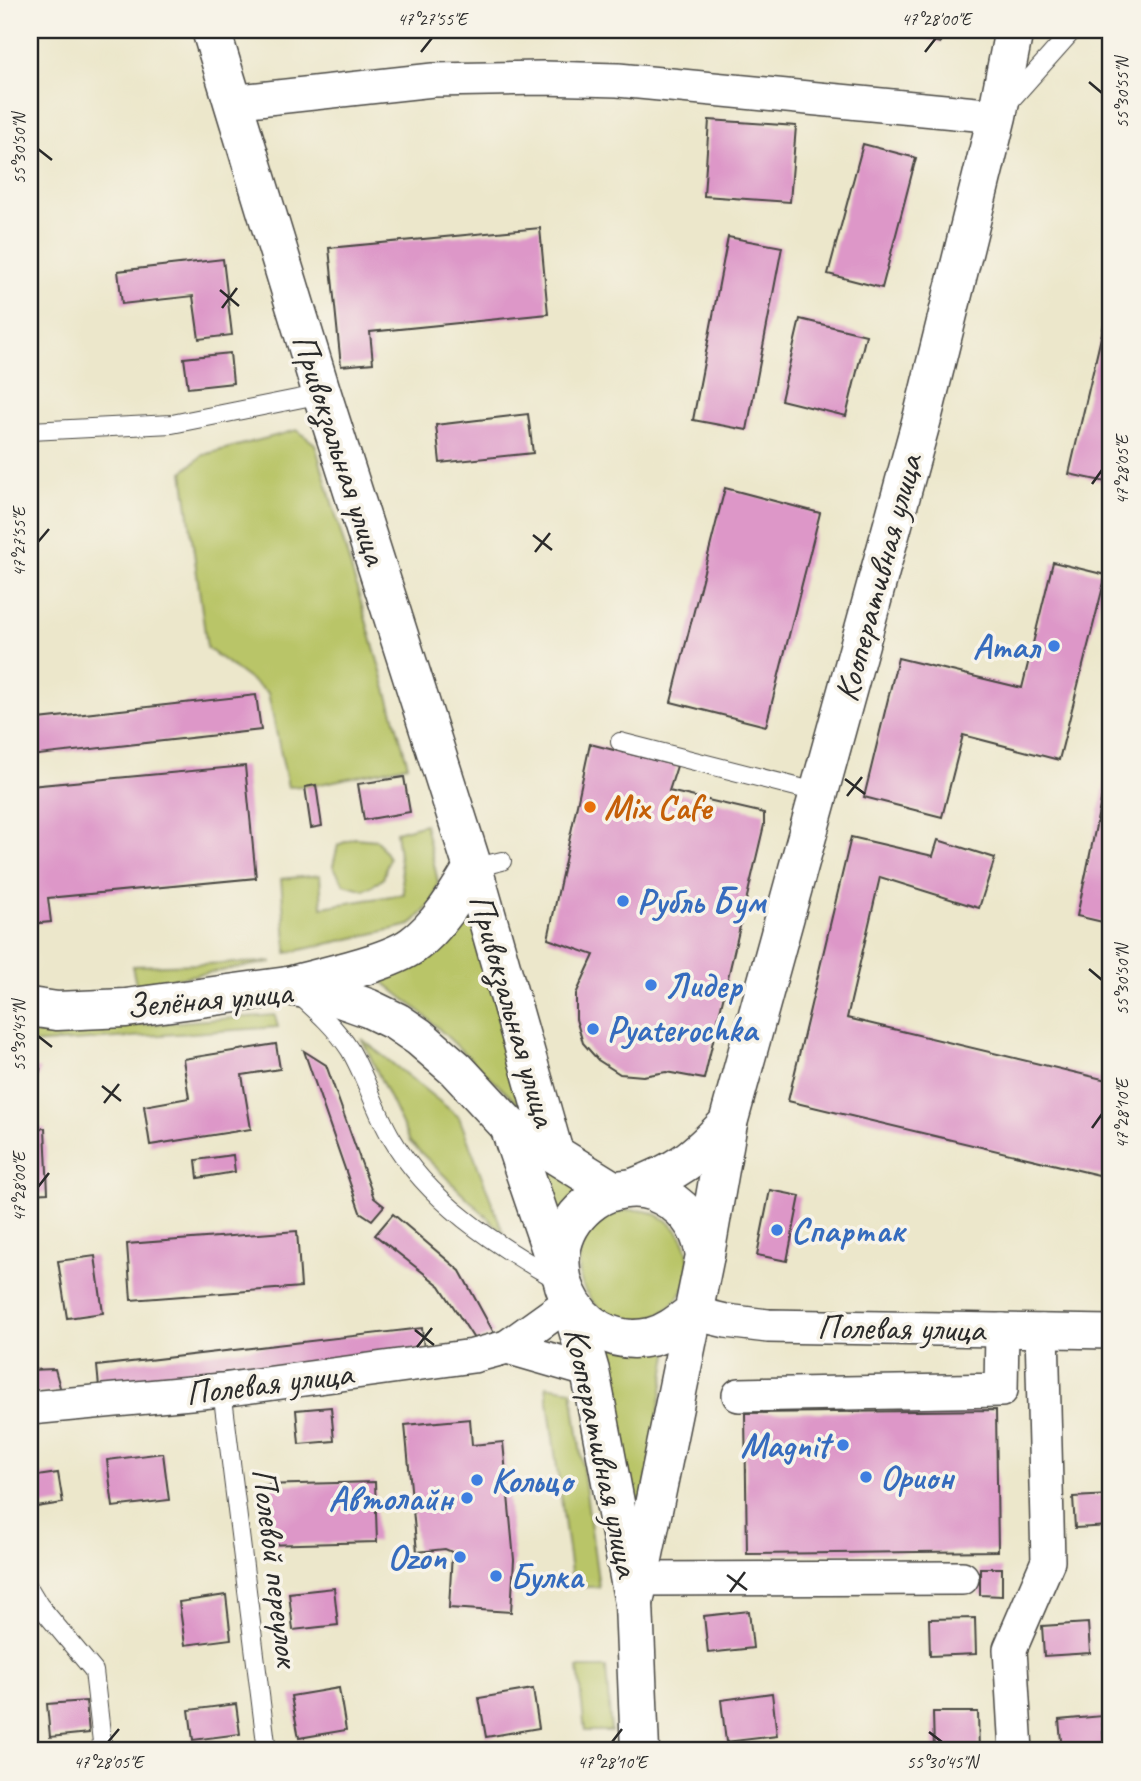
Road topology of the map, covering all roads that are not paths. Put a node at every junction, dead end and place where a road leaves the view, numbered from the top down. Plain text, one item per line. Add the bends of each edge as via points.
1 (211, 30) edge
2 (1014, 30) edge
3 (1073, 30) edge
4 (231, 102) junction
5 (997, 116) junction
6 (322, 394) junction
7 (30, 431) edge
8 (620, 742) dead end
9 (820, 793) junction
10 (487, 865) junction
11 (288, 986) junction
12 (30, 1007) edge
13 (728, 1123) junction
14 (509, 1126) junction
15 (554, 1153) junction
16 (623, 1190) junction
17 (705, 1255) junction
18 (566, 1293) junction
19 (692, 1313) junction
20 (1002, 1330) junction
21 (1042, 1331) junction
22 (1111, 1332) edge
23 (507, 1347) junction
24 (590, 1371) junction
25 (222, 1390) junction
26 (739, 1395) dead end
27 (30, 1408) edge
28 (962, 1578) dead end
29 (30, 1590) edge
30 (636, 1591) junction
31 (103, 1751) edge
32 (267, 1751) edge
33 (640, 1751) edge
34 (1016, 1751) edge

1 - 4 street, Привокзальная улица
2 - 5 street, Кооперативная улица
3 - 5 lane
4 - 5 street via 433,80 578,78
4 - 6 street, Привокзальная улица
5 - 9 street, Кооперативная улица via 923,415
6 - 7 lane via 172,424
6 - 10 street, Привокзальная улица
8 - 9 lane
9 - 13 street, Кооперативная улица
10 - 11 street, Привокзальная улица via 413,945 394,956
10 - 15 street, Привокзальная улица
11 - 12 street, Зелёная улица via 125,1009
11 - 14 street, Зелёная улица via 323,992 397,1022 456,1069
11 - 18 lane via 332,1025 350,1051 391,1137 417,1174 461,1216
13 - 16 street via 667,1176
13 - 17 street, Кооперативная улица
14 - 15 street, Зелёная улица
14 - 18 street, Зелёная улица
15 - 16 street, Зелёная улица
16 - 17 street via 652,1192 684,1211 697,1227
16 - 18 street via 591,1202 572,1221 559,1258
17 - 19 street
18 - 19 street via 587,1321 631,1338 673,1329
18 - 23 street, Полевая улица
18 - 24 street, Кооперативная улица
19 - 20 street, Полевая улица via 768,1326
19 - 30 street, Кооперативная улица
20 - 21 street, Полевая улица
20 - 26 street via 1001,1390
21 - 22 street, Полевая улица
21 - 34 street via 1048,1561 1010,1649
23 - 24 street
23 - 25 street, Полевая улица via 473,1356
24 - 30 street, Кооперативная улица
25 - 27 street, Полевая улица
25 - 32 lane, Полевой переулок
28 - 30 street
29 - 31 lane via 94,1671
30 - 33 street, Кооперативная улица

